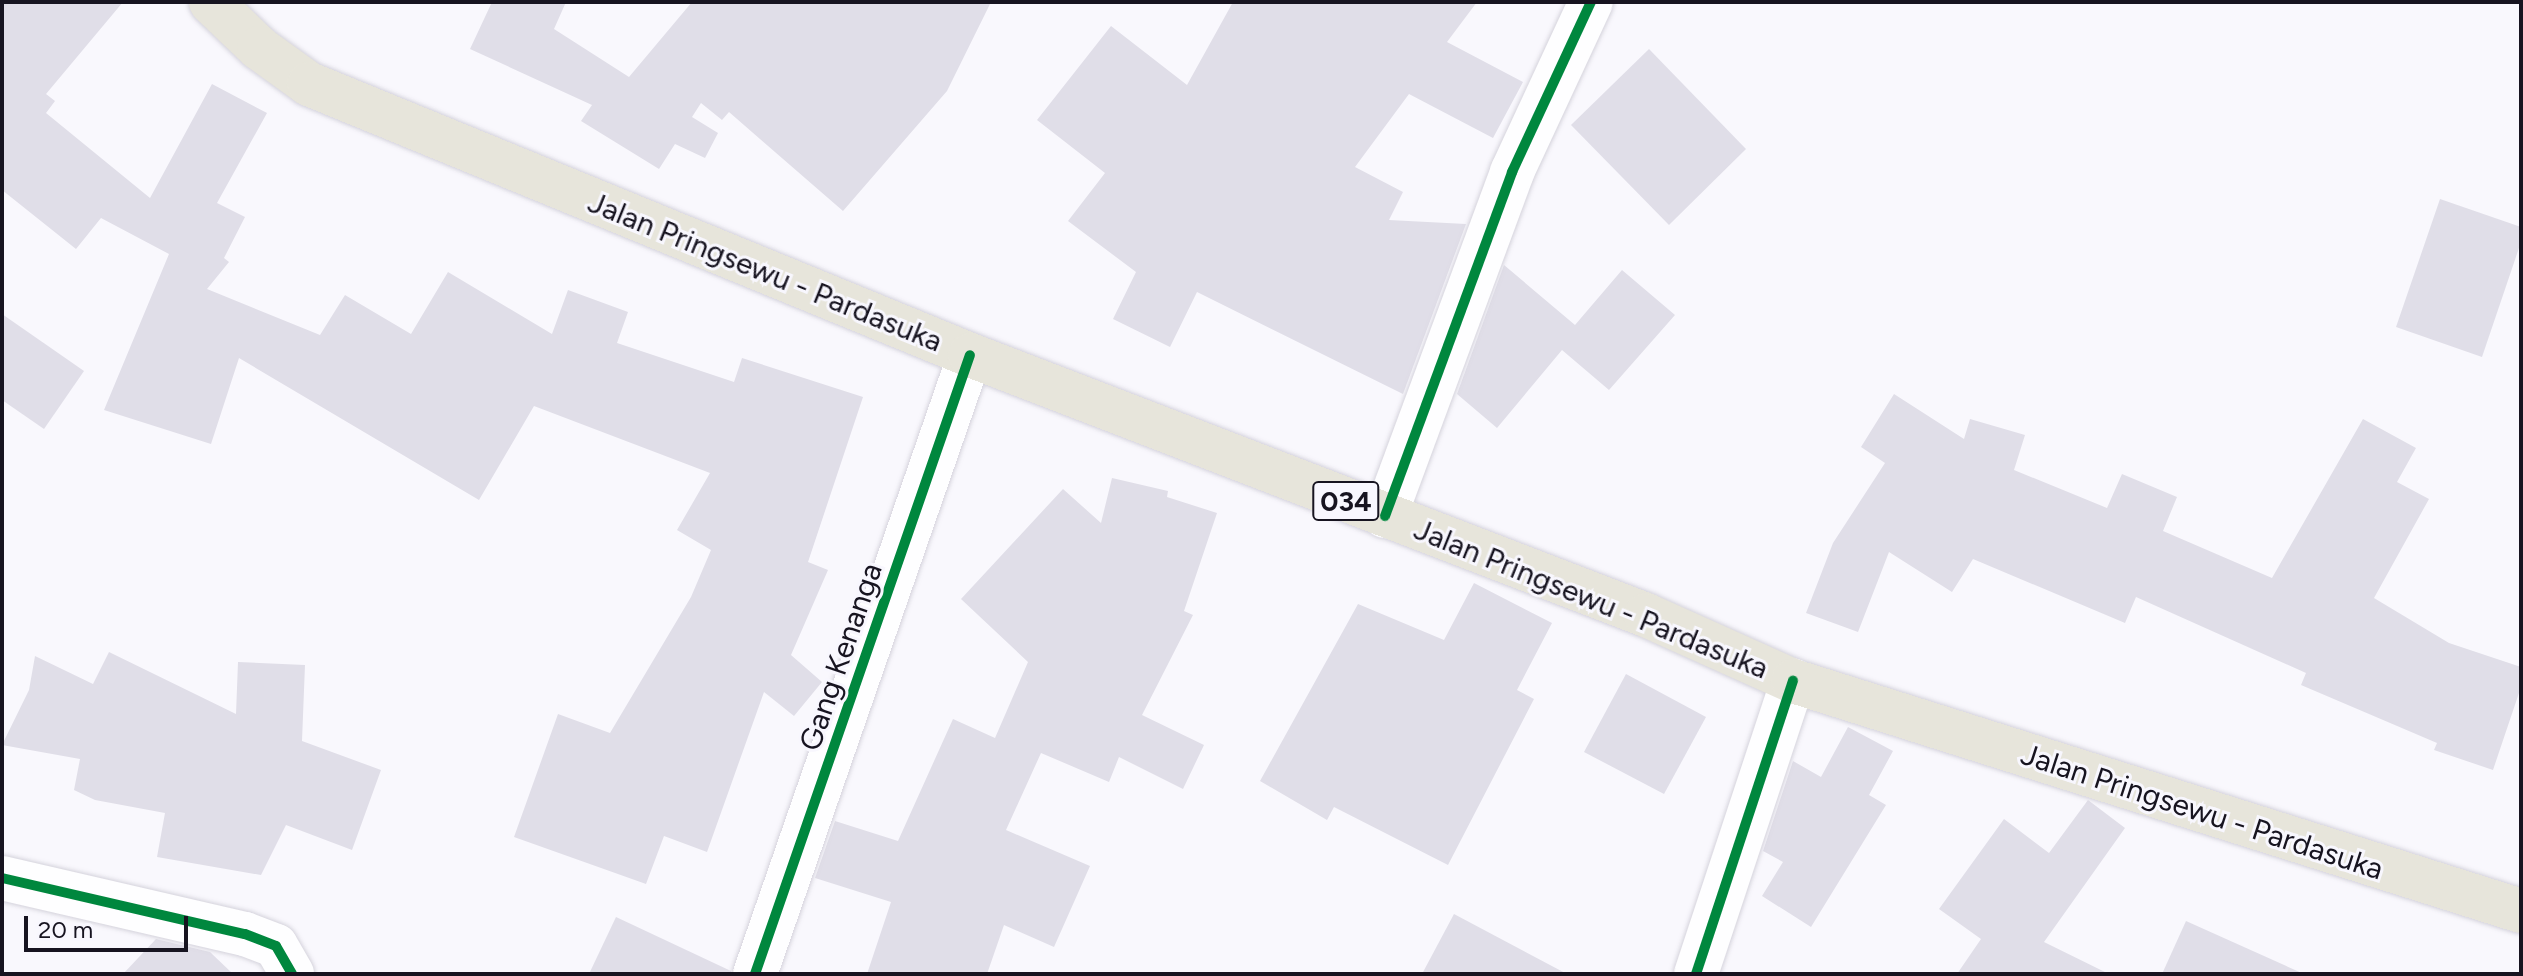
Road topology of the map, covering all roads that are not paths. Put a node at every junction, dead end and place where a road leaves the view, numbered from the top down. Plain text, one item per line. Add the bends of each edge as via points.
1 (211, 2) edge
2 (1591, 2) edge
3 (970, 355) junction
4 (1385, 516) junction
5 (1793, 681) junction
6 (2, 878) edge
7 (2521, 911) edge
8 (292, 974) edge
9 (755, 974) edge
10 (1696, 974) edge

1 - 3 main road, Jalan Pringsewu - Pardasuka / 034 via 259,48 309,84
2 - 4 street via 1512,172
3 - 4 main road, Jalan Pringsewu - Pardasuka / 034
3 - 9 street, Gang Kenanga
4 - 5 main road, Jalan Pringsewu - Pardasuka / 034 via 1646,615
5 - 7 main road, Jalan Pringsewu - Pardasuka / 034
5 - 10 street
6 - 8 street via 245,934 276,946

